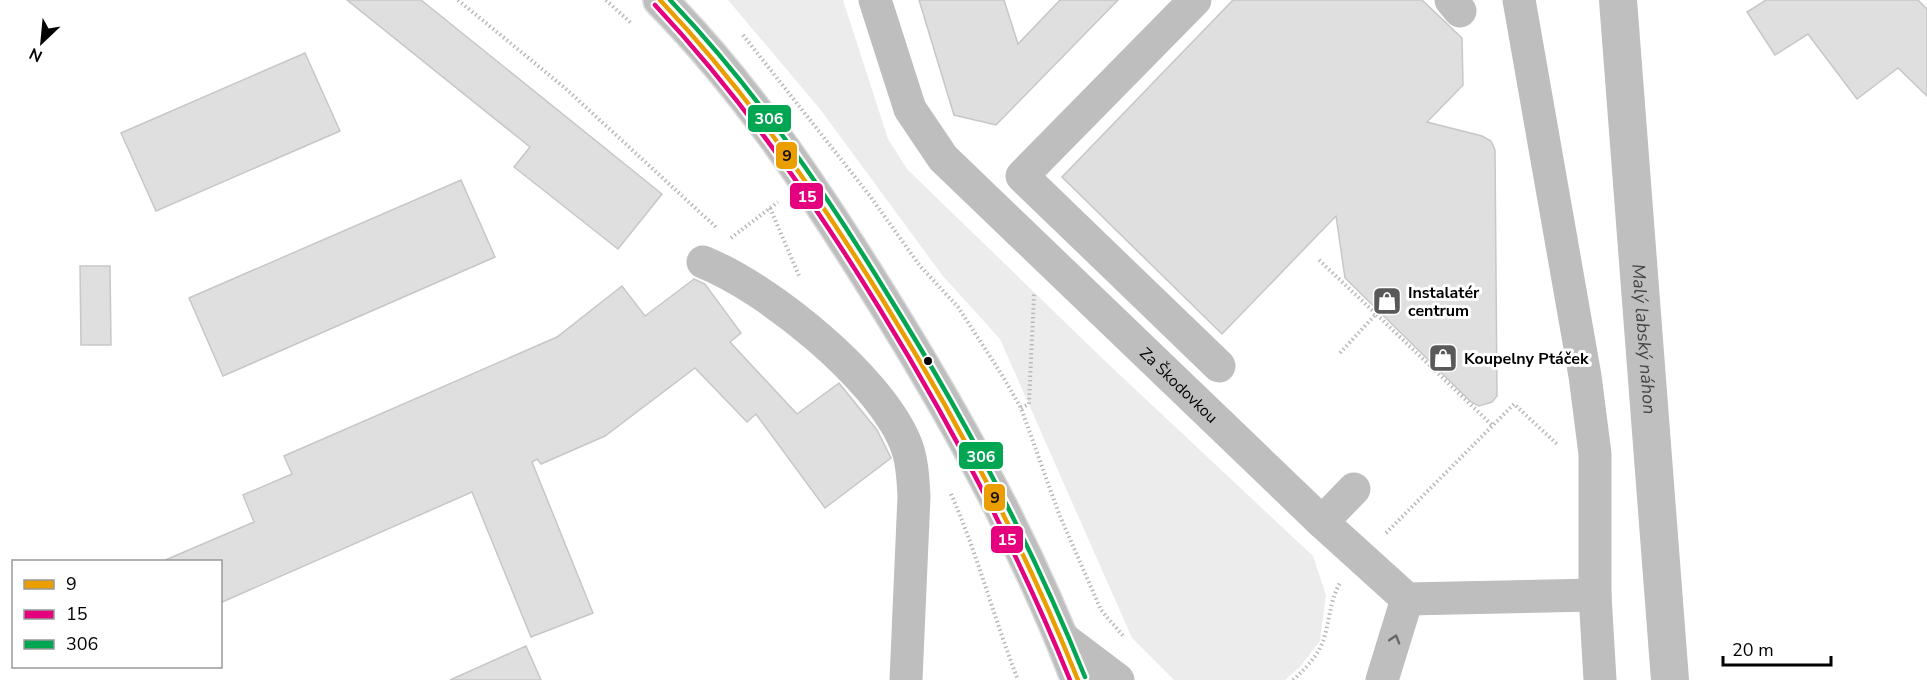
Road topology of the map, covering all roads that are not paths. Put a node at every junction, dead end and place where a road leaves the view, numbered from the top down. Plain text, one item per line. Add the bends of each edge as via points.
1 (660, 0) edge
2 (875, 0) edge
3 (1195, 0) edge
4 (1519, 0) edge
5 (713, 266) road end
6 (1219, 366) dead end
7 (1354, 489) dead end
8 (1322, 522) junction
9 (1595, 594) junction
10 (1407, 599) junction
11 (1061, 637) junction
12 (906, 680) edge
13 (1077, 680) edge
14 (1118, 680) edge
15 (1382, 680) edge
16 (1600, 680) edge

1 - 11 street via 730,76 855,255 980,464
2 - 8 street, Za Škodovkou via 910,109 943,158
3 - 6 street via 1022,176
4 - 9 street via 1585,376 1595,454
5 - 12 street via 773,301 850,367 905,442 913,470 914,496
7 - 8 street
8 - 10 street, Za Škodovkou
9 - 10 street
9 - 16 street
15 -> 10 street
11 - 13 street
11 - 14 street

